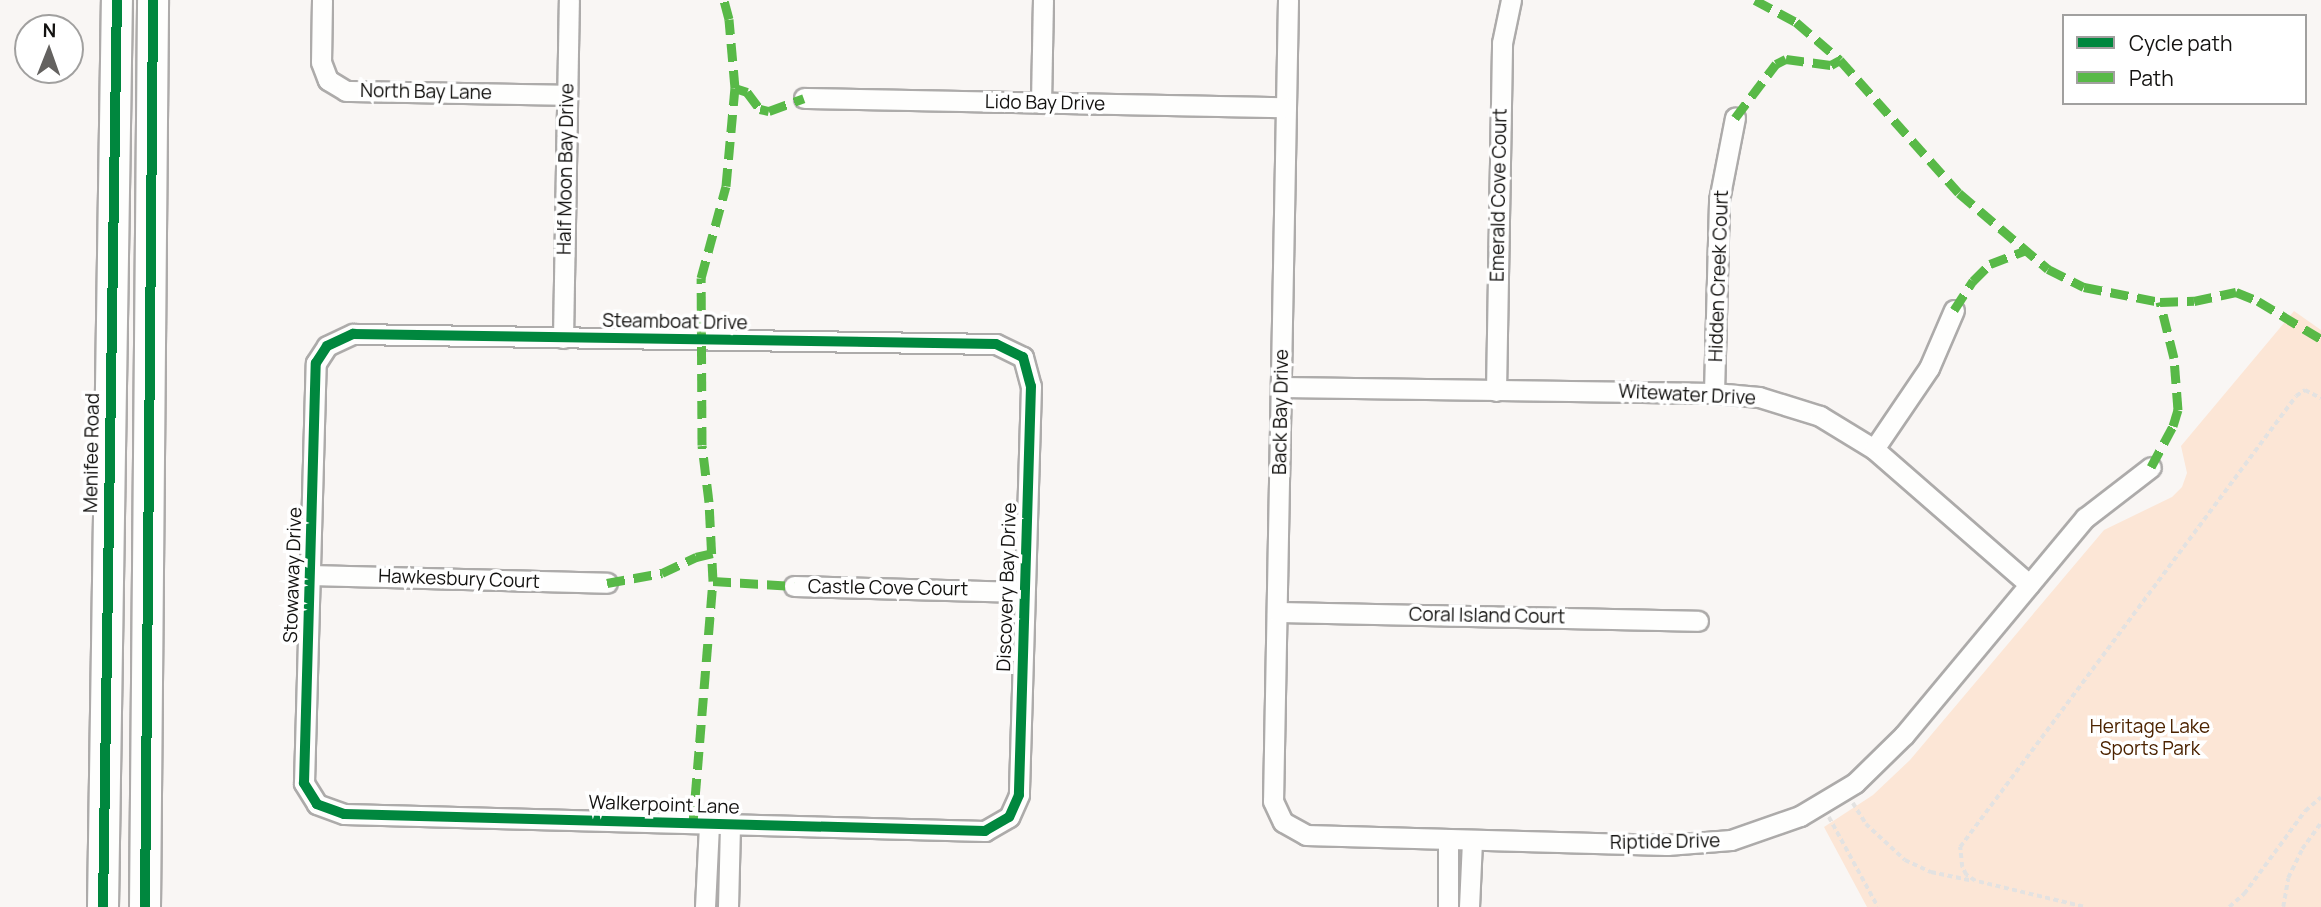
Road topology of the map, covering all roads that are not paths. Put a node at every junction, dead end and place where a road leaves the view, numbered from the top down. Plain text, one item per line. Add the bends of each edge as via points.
1 (117, 0) edge
2 (153, 0) edge
3 (322, 0) edge
4 (569, 0) edge
5 (1043, 0) edge
6 (1288, 0) edge
7 (1511, 0) edge
8 (567, 95) junction
9 (804, 98) dead end
10 (1041, 103) junction
11 (1286, 107) junction
12 (1735, 118) dead end
13 (1954, 310) dead end
14 (563, 338) junction
15 (327, 346) joint
16 (1023, 357) joint
17 (1282, 387) junction
18 (1496, 391) junction
19 (1714, 393) junction
20 (1874, 449) junction
21 (2151, 467) dead end
22 (310, 575) junction
23 (607, 583) dead end
24 (2029, 584) junction
25 (794, 586) dead end
26 (1023, 592) junction
27 (1277, 612) junction
28 (1698, 621) dead end
29 (317, 804) joint
30 (1009, 817) joint
31 (1283, 822) joint
32 (709, 825) junction
33 (730, 825) junction
34 (1448, 839) junction
35 (1472, 840) junction
36 (103, 907) edge
37 (145, 907) edge
38 (705, 907) edge
39 (728, 907) edge
40 (1448, 907) edge
41 (1469, 907) edge

1 - 36 main road, Menifee Road
2 - 37 main road
3 - 8 street, North Bay Lane via 321,62 328,80 346,91
4 - 8 street, Half Moon Bay Drive
5 - 10 street
6 - 11 street, Back Bay Drive
7 - 18 street, Emerald Cove Court via 1502,43
8 - 14 street, Half Moon Bay Drive
9 - 10 street, Lido Bay Drive
10 - 11 street, Lido Bay Drive
11 - 17 street, Back Bay Drive
12 - 19 street, Hidden Creek Court via 1719,200
13 - 20 street via 1929,368
14 - 15 street, Steamboat Drive via 353,334
14 - 16 street, Steamboat Drive via 996,344
15 - 22 street, Stowaway Drive via 316,363
16 - 26 street, Discovery Bay Drive via 1031,386
17 - 18 street, Witewater Drive
17 - 27 street, Back Bay Drive
18 - 19 street, Witewater Drive
19 - 20 street, Witewater Drive via 1759,397 1820,416
20 - 24 street, Witewater Drive
21 - 24 street, Riptide Drive via 2085,517
22 - 23 street, Hawkesbury Court
22 - 29 street, Stowaway Drive via 304,783
24 - 35 street, Riptide Drive via 1904,736 1845,789 1800,816 1731,840 1667,845
25 - 26 street, Castle Cove Court
26 - 30 street, Discovery Bay Drive via 1018,796
27 - 28 street, Coral Island Court
27 - 31 street, Back Bay Drive via 1273,801
29 - 32 street, Walkerpoint Lane via 344,814
30 - 33 street, Walkerpoint Lane via 985,831
31 - 34 street, Riptide Drive via 1306,835
32 - 33 street, Walkerpoint Lane
32 - 38 street, Walkerpoint Lane
33 - 39 street, Walkerpoint Lane
34 - 35 street, Riptide Drive
34 - 40 street
35 - 41 street

